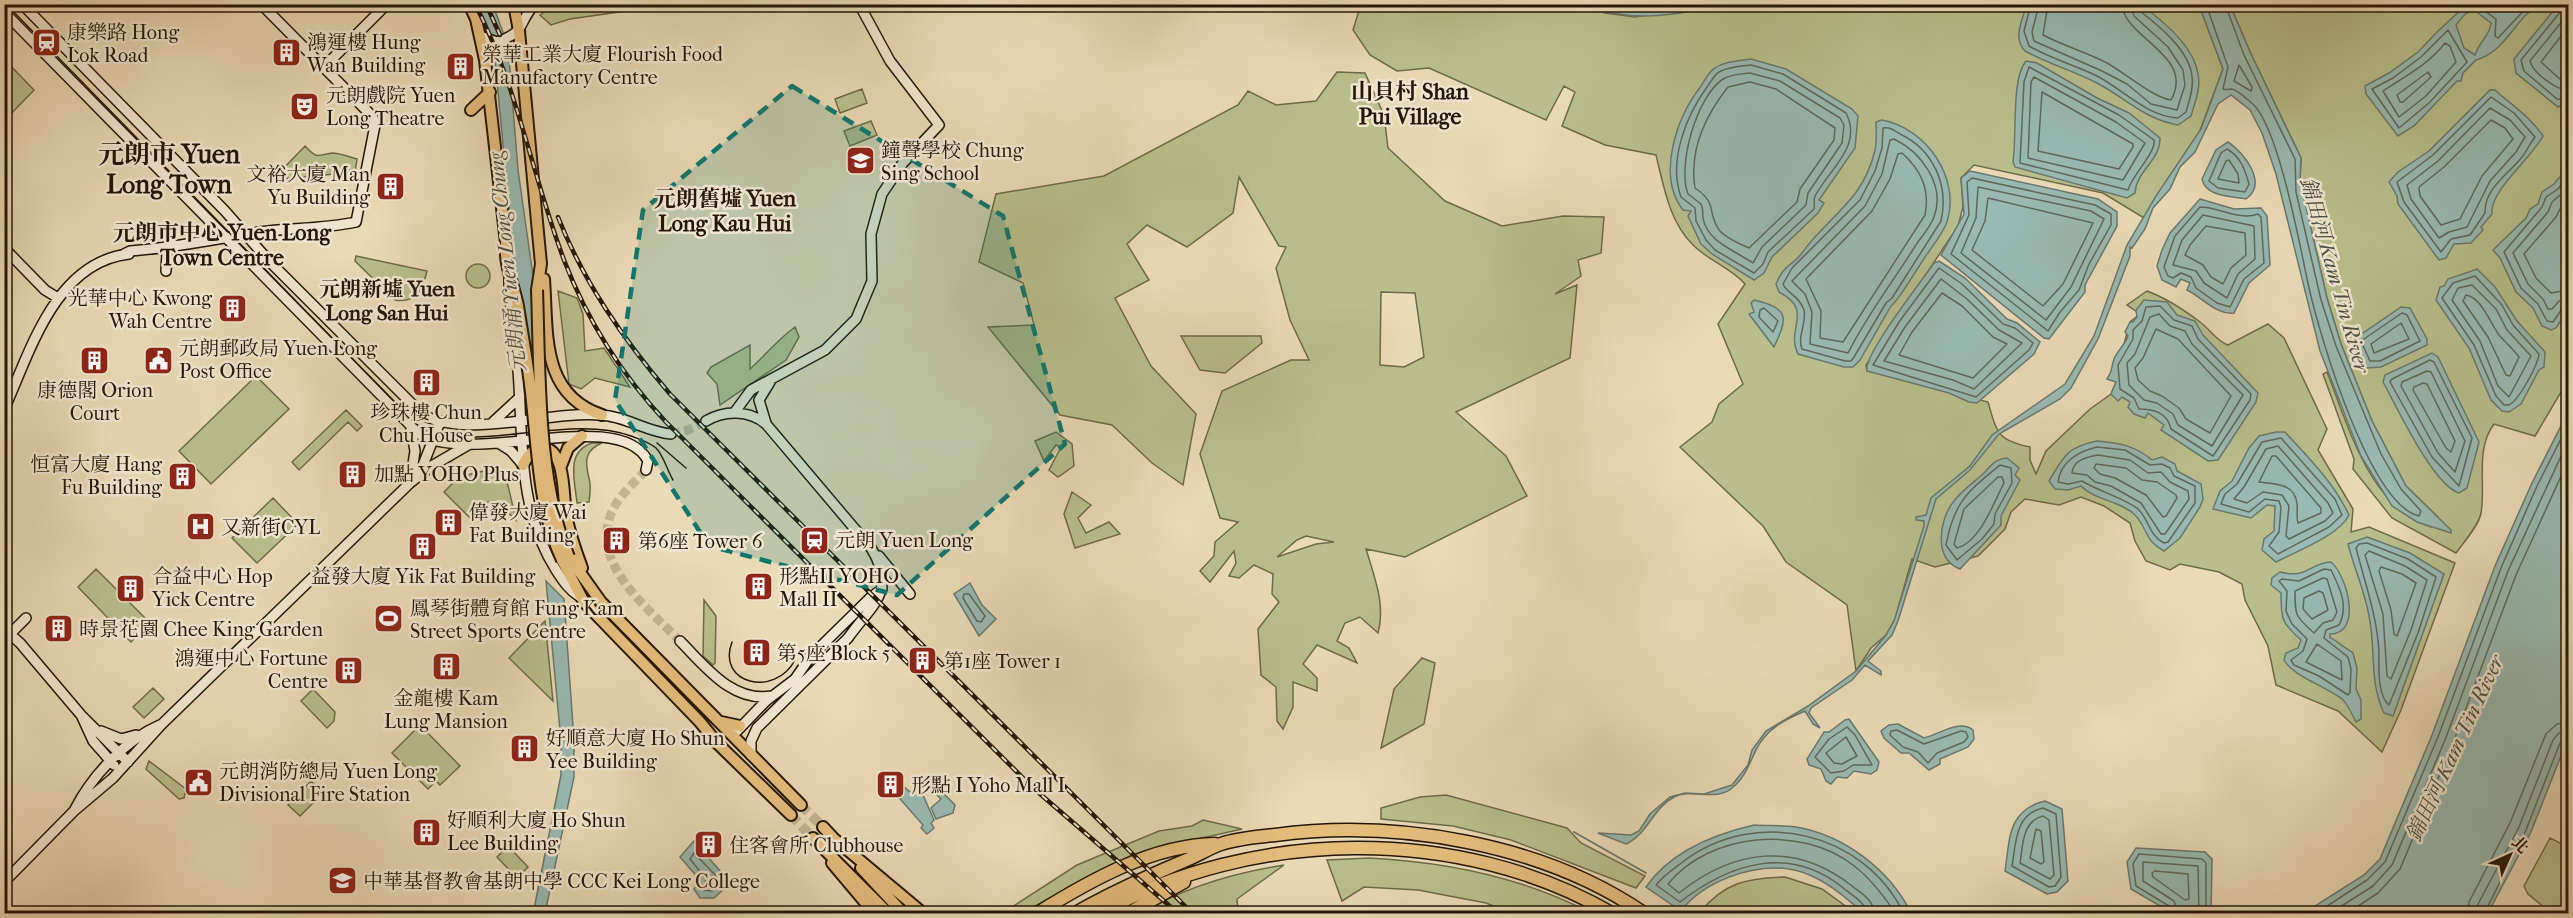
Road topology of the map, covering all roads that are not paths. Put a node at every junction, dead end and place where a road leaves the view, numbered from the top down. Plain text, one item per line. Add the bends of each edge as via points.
1 (22, 4) edge
2 (261, 4) edge
3 (387, 4) edge
4 (469, 4) edge
5 (513, 4) edge
6 (536, 4) edge
7 (859, 4) edge
8 (4, 12) edge
9 (519, 31) junction
10 (485, 39) junction
11 (323, 68) junction
12 (490, 92) junction
13 (471, 110) dead end
14 (265, 232) junction
15 (247, 235) junction
16 (225, 239) junction
17 (173, 245) junction
18 (4, 248) edge
19 (263, 255) junction
20 (541, 264) junction
21 (166, 271) dead end
22 (509, 280) junction
23 (58, 298) junction
24 (772, 380) junction
25 (520, 397) junction
26 (4, 410) edge
27 (734, 413) junction
28 (602, 415) junction
29 (526, 420) junction
30 (706, 421) tunnel mouth
31 (440, 422) junction
32 (493, 422) junction
33 (766, 424) junction
34 (410, 427) junction
35 (671, 434) tunnel mouth
36 (582, 435) junction
37 (541, 440) junction
38 (433, 441) junction
39 (498, 444) junction
40 (468, 445) junction
41 (523, 465) junction
42 (561, 466) junction
43 (646, 470) dead end
44 (410, 483) junction
45 (871, 548) junction
46 (565, 558) junction
47 (588, 583) junction
48 (882, 589) junction
49 (910, 594) dead end
50 (580, 597) junction
51 (26, 618) dead end
52 (845, 623) junction
53 (8, 631) edge
54 (852, 631) junction
55 (680, 641) tunnel mouth
56 (795, 691) junction
57 (748, 695) junction
58 (773, 696) junction
59 (81, 715) junction
60 (721, 722) junction
61 (744, 722) junction
62 (92, 724) junction
63 (161, 725) junction
64 (146, 731) junction
65 (734, 738) junction
66 (119, 754) junction
67 (751, 755) junction
68 (732, 756) junction
69 (111, 762) junction
70 (128, 762) junction
71 (120, 771) junction
72 (801, 805) tunnel mouth
73 (74, 811) junction
74 (791, 815) tunnel mouth
75 (823, 827) tunnel mouth
76 (832, 837) junction
77 (813, 838) tunnel mouth
78 (1222, 843) junction
79 (1208, 844) junction
80 (822, 847) junction
81 (1198, 873) junction
82 (6, 878) edge
83 (1644, 912) edge
84 (875, 914) edge
85 (890, 914) edge
86 (904, 914) edge
87 (924, 914) edge
88 (1036, 914) edge
89 (1050, 914) edge
90 (1074, 914) edge
91 (1098, 914) edge
92 (1128, 914) edge
93 (1613, 914) edge

1 - 15 street
2 - 11 street
3 - 11 street
4 - 10 main road
5 - 9 main road
6 - 9 street
7 - 24 street via 890,61 939,125 902,164 882,194 871,234 872,281 857,318 825,350
8 - 16 street
9 - 10 street via 496,42
9 - 20 main road
10 - 12 main road
11 - 14 street via 369,111 375,126 356,222 324,229
12 - 13 main road
12 - 22 main road
14 - 15 street
14 - 19 street via 260,243
15 - 16 street
15 - 19 street
16 - 17 street
16 - 34 street
17 - 21 street via 167,252
17 - 23 street via 94,263
18 - 23 street
19 - 31 street via 413,408
20 - 28 main road via 551,363 556,376 578,403
20 - 37 main road, bridge via 537,290
22 - 25 street
22 - 37 main road, bridge via 515,291
23 - 26 street
24 - 27 street via 748,392
24 - 33 street via 759,400
25 - 29 street
25 - 32 street
27 - 30 street
27 - 33 street via 753,416
28 - 29 street, bridge
28 - 35 street
29 - 32 street
29 - 37 street
31 - 32 street
31 - 38 street
33 - 45 street
34 - 38 street
34 - 44 street via 415,451
36 - 37 street
36 - 42 main road via 568,448
36 - 43 street via 599,435 625,443 646,458
37 - 39 street
37 - 41 street
37 - 41 main road, bridge via 540,448 530,453
37 - 42 main road
37 - 46 main road, bridge
38 - 40 street
38 - 44 street
39 - 40 street
39 - 41 street
40 - 44 street
41 - 50 street via 537,534 565,583
42 - 47 main road via 566,515
44 - 63 street
45 - 48 street via 879,565
45 - 49 street
46 - 47 main road
46 - 50 main road
47 - 60 main road via 610,611
48 - 52 street
48 - 54 street via 877,603
50 - 68 main road
51 - 53 street
52 - 54 street
52 - 58 street via 811,656 795,679
53 - 59 street
54 - 56 street
55 - 57 street via 721,682
56 - 58 street
56 - 67 street via 757,729 751,741
57 - 58 street
57 - 61 street via 751,706
58 - 61 street
59 - 62 street
59 - 69 street via 93,741
60 - 61 main road
60 - 65 main road
61 - 65 street
62 - 64 street via 121,740
62 - 66 street
63 - 64 street
63 - 70 street
64 - 66 street
65 - 67 main road
65 - 68 main road
66 - 69 street
66 - 70 street
67 - 72 main road
68 - 74 main road
69 - 71 street
69 - 73 street via 83,794
70 - 71 street
71 - 73 street
73 - 82 street
75 - 76 main road
76 - 86 main road
76 - 87 main road
77 - 80 main road
78 - 79 highway
78 - 83 highway via 1321,830 1408,832 1516,855 1579,879
78 - 90 highway via 1112,892
79 - 88 highway via 1126,866
79 - 89 highway via 1121,875
80 - 84 main road
80 - 85 main road
81 - 91 highway via 1150,888
81 - 92 highway
81 - 93 highway via 1297,851 1404,850 1516,873 1567,891

